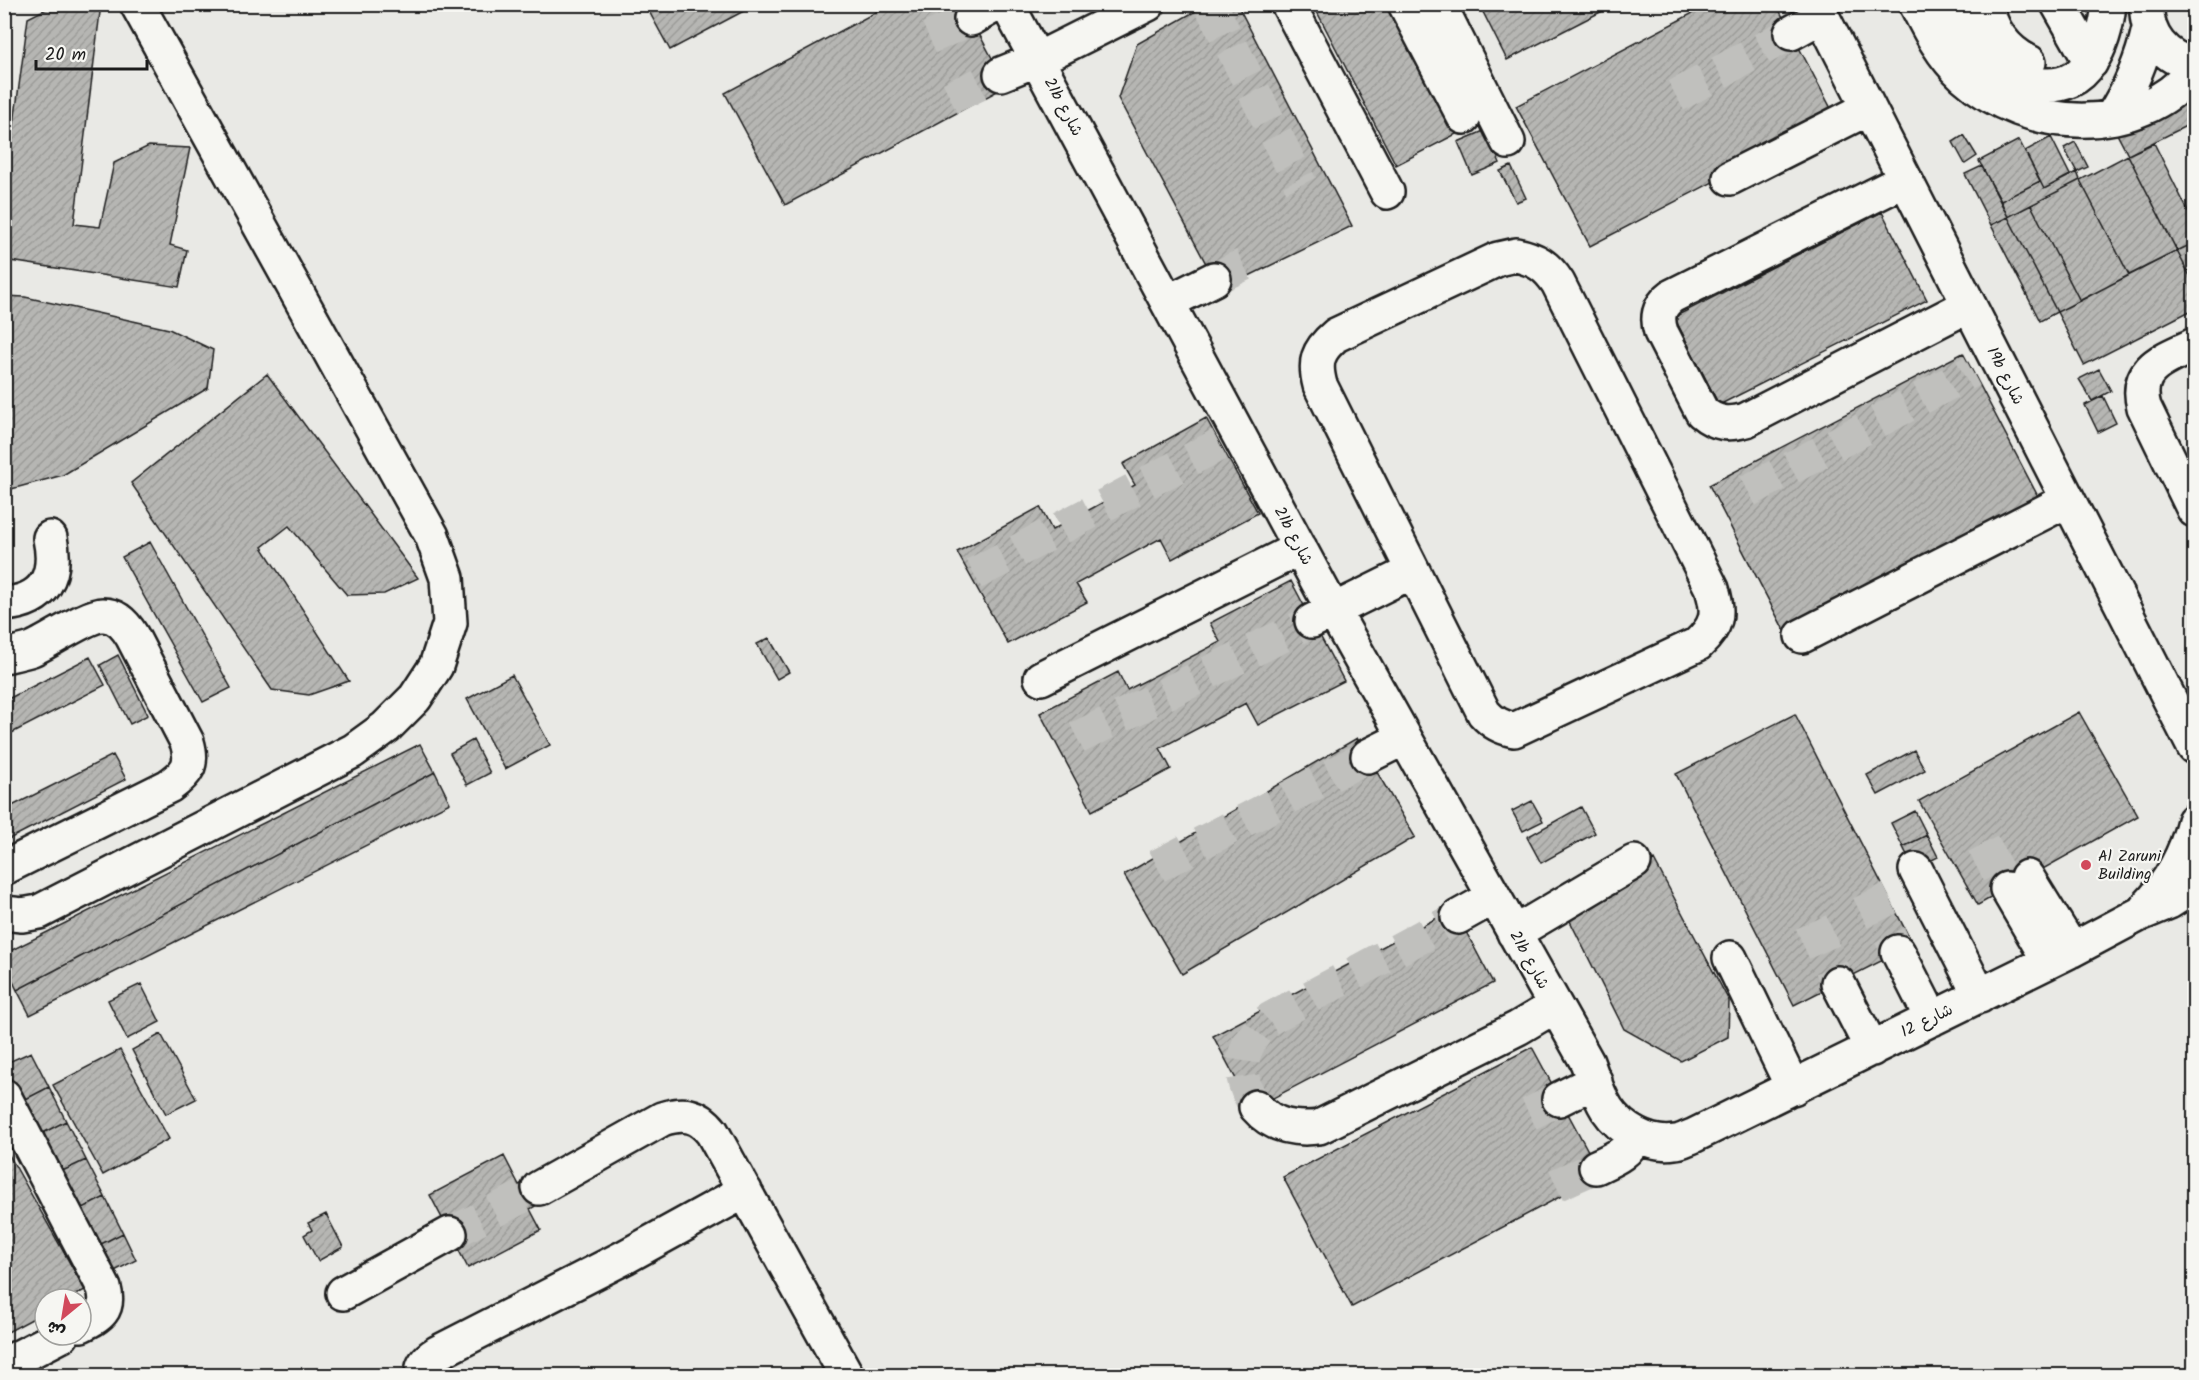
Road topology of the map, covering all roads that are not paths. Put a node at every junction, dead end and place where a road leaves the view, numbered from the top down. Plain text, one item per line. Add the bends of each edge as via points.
1 (137, 4) edge
2 (1007, 4) edge
3 (1148, 4) edge
4 (1288, 4) edge
5 (1405, 4) edge
6 (1439, 4) edge
7 (1916, 4) edge
8 (1951, 4) edge
9 (1987, 4) edge
10 (2058, 4) edge
11 (2109, 4) edge
12 (1819, 10) edge
13 (2148, 17) edge
14 (1791, 33) tunnel mouth
15 (1038, 59) junction
16 (2194, 64) edge
17 (2087, 66) junction
18 (2194, 70) edge
19 (1001, 74) tunnel mouth
20 (1869, 108) junction
21 (1464, 117) dead end
22 (2112, 117) junction
23 (1508, 142) dead end
24 (1730, 178) dead end
25 (1905, 180) junction
26 (1387, 192) dead end
27 (1214, 279) tunnel mouth
28 (1168, 302) junction
29 (1969, 305) junction
30 (2194, 345) edge
31 (2068, 500) junction
32 (2194, 510) edge
33 (50, 538) dead end
34 (1300, 548) junction
35 (1413, 571) junction
36 (4, 604) edge
37 (1322, 616) junction
38 (1802, 636) dead end
39 (4, 656) edge
40 (1041, 678) dead end
41 (1404, 738) junction
42 (2194, 747) edge
43 (1368, 756) tunnel mouth
44 (2194, 821) edge
45 (1634, 862) dead end
46 (1924, 867) dead end
47 (4, 868) edge
48 (2017, 883) tunnel mouth
49 (2194, 886) edge
50 (1494, 897) junction
51 (4, 913) edge
52 (2140, 914) junction
53 (1458, 916) tunnel mouth
54 (1514, 933) junction
55 (1898, 952) tunnel mouth
56 (2060, 956) junction
57 (1730, 958) dead end
58 (1838, 983) tunnel mouth
59 (1989, 991) junction
60 (1555, 1006) junction
61 (1932, 1019) junction
62 (1872, 1048) junction
63 (1591, 1072) junction
64 (1793, 1088) junction
65 (4, 1096) edge
66 (1559, 1099) tunnel mouth
67 (1256, 1107) tunnel mouth
68 (1712, 1126) junction
69 (1636, 1135) junction
70 (1596, 1167) tunnel mouth
71 (539, 1188) tunnel mouth
72 (745, 1191) junction
73 (450, 1234) tunnel mouth
74 (343, 1293) dead end
75 (93, 1318) edge
76 (39, 1347) edge
77 (4, 1365) edge
78 (423, 1376) edge
79 (847, 1376) edge

1 - 51 street via 432,536 447,578 450,623 435,666 415,698 386,727 353,750 39,912
2 - 15 street, 21b شارع
3 - 15 street
4 - 26 street
5 - 21 street
6 - 23 street
7 - 22 street via 1946,56 1985,92 2008,105 2059,120
8 - 17 street via 1978,48 1995,64 2026,82 2057,84 2072,79
9 - 17 street via 1994,30 2022,58 2040,66
10 - 17 street
11 - 17 street via 2105,28
12 - 14 street
12 - 20 street, 19b شارع
13 - 16 street via 2164,50
13 - 22 street via 2144,53
15 - 19 street
15 - 28 street, 21b شارع
18 - 22 street via 2161,99
20 - 24 street
20 - 25 street, 19b شارع
25 - 29 street, 19b شارع
25 - 29 street via 1672,296 1659,311 1661,332 1702,412 1721,423 1734,423
27 - 28 street
28 - 34 street, 21b شارع via 1229,439
29 - 31 street, 19b شارع via 1984,364
30 - 32 street via 2149,370 2140,394
31 - 38 street
31 - 42 street, 19b شارع
33 - 36 street via 54,555 45,586 33,598
34 - 37 street, 21b شارع
34 - 40 street
35 - 35 street via 1320,385 1318,357 1324,344 1335,335 1489,263 1516,255 1533,258 1548,268 1558,283 1712,589 1716,619 1698,644 1514,730 1502,728 1484,713
35 - 37 street
37 - 41 street, 21b شارع
39 - 47 street via 32,649 103,615 115,618 132,636 190,754 189,768 169,786
41 - 43 street
41 - 50 street, 21b شارع
44 - 52 street via 2170,879
45 - 54 street
46 - 59 street
48 - 56 street
49 - 52 street
50 - 53 street
50 - 54 street, 21b شارع
52 - 56 street, شارع 12
54 - 60 street, 21b شارع
55 - 61 street
56 - 59 street, شارع 12
57 - 64 street
58 - 62 street
59 - 61 street, شارع 12
60 - 63 street, 21b شارع
60 - 67 street via 1319,1127 1298,1130 1277,1124
61 - 62 street, شارع 12
62 - 64 street, شارع 12
63 - 66 street
63 - 68 street, 21b شارع via 1616,1095 1651,1116 1671,1123
63 - 69 street, 21b شارع via 1608,1110
64 - 68 street, شارع 12
65 - 75 street via 104,1288 105,1306
68 - 69 street, 21b شارع via 1676,1142 1655,1142
69 - 70 street via 1625,1152
71 - 72 street via 662,1119 680,1114 706,1124
72 - 78 street via 437,1353 424,1363
72 - 79 street
73 - 74 street
76 - 77 street

